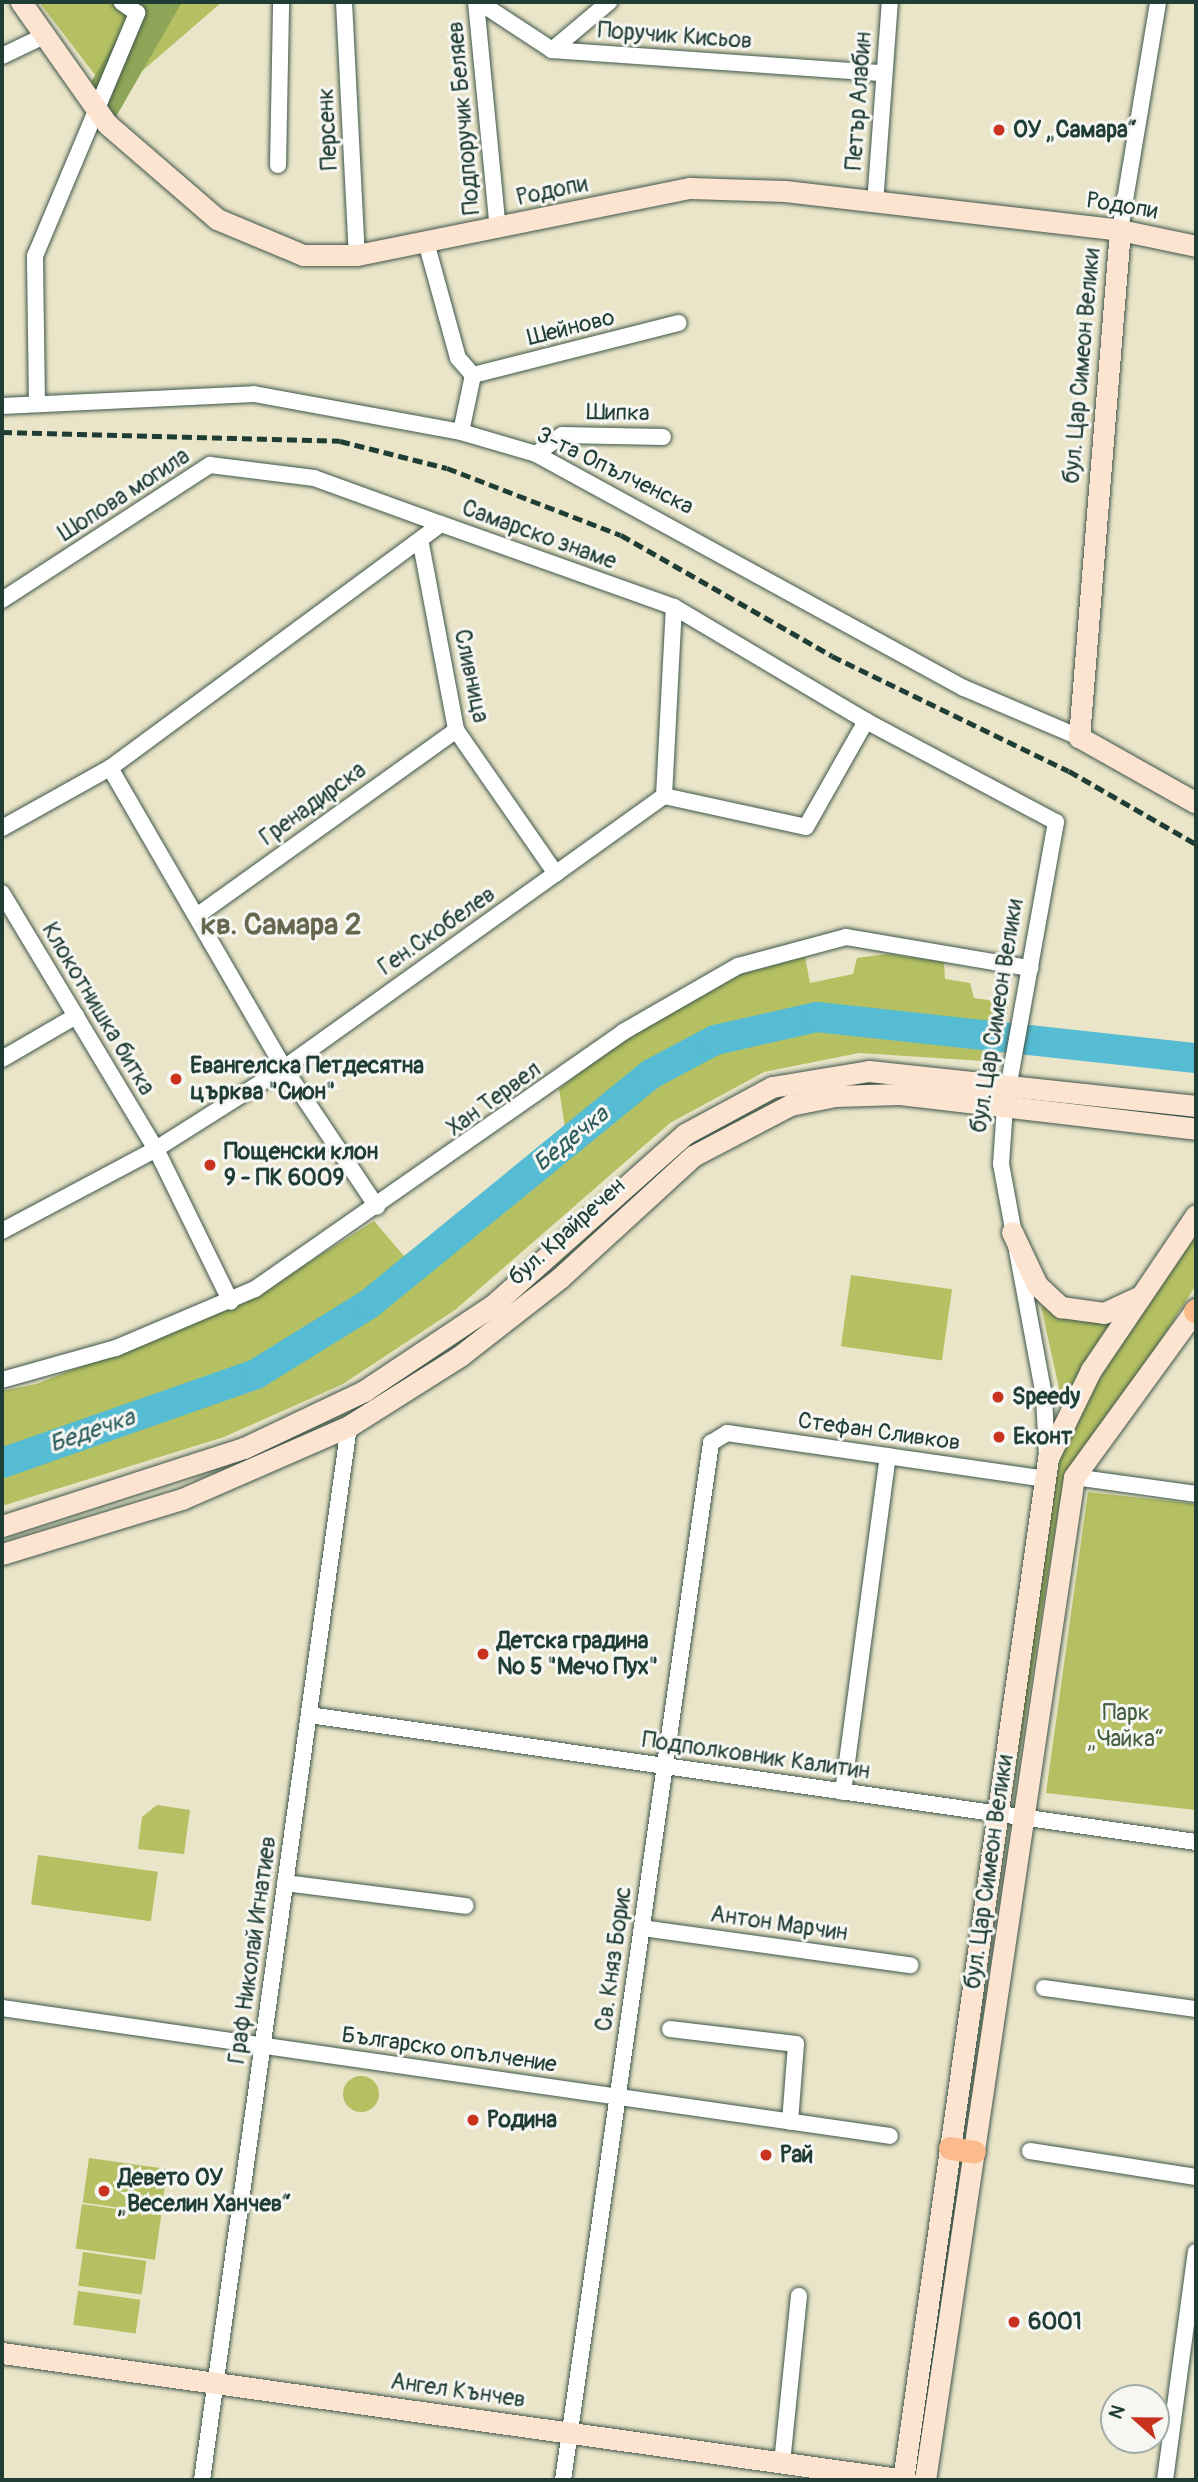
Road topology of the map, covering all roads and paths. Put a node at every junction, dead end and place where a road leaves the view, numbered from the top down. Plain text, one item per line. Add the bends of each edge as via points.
1 (21, 2) edge
2 (121, 2) edge
3 (281, 2) edge
4 (344, 2) edge
5 (477, 2) edge
6 (609, 2) edge
7 (890, 2) edge
8 (1158, 2) edge
9 (44, 36) junction
10 (552, 50) junction
11 (2, 56) edge
12 (882, 73) junction
13 (94, 111) junction
14 (278, 165) dead end
15 (875, 204) junction
16 (498, 229) junction
17 (1120, 230) junction
18 (426, 242) junction
19 (1196, 246) edge
20 (357, 255) junction
21 (679, 323) dead end
22 (473, 374) junction
23 (37, 404) junction
24 (2, 405) edge
25 (461, 432) junction
26 (663, 437) dead end
27 (536, 454) junction
28 (441, 524) junction
29 (421, 544) junction
30 (2, 600) edge
31 (674, 607) junction
32 (866, 721) junction
33 (456, 730) junction
34 (1079, 737) junction
35 (110, 768) junction
36 (664, 796) junction
37 (1196, 803) edge
38 (1056, 822) joint
39 (2, 828) edge
40 (556, 874) junction
41 (2, 894) edge
42 (198, 915) junction
43 (1030, 968) junction
44 (76, 1016) junction
45 (2, 1059) edge
46 (284, 1068) junction
47 (1010, 1084) junction
48 (1005, 1106) junction
49 (1196, 1106) edge
50 (1196, 1129) edge
51 (156, 1149) junction
52 (377, 1206) junction
53 (1196, 1214) edge
54 (2, 1231) edge
55 (1013, 1232) junction
56 (1144, 1294) junction
57 (231, 1301) junction
58 (1196, 1310) edge
59 (2, 1380) edge
60 (349, 1426) junction
61 (710, 1443) joint
62 (888, 1456) junction
63 (1046, 1473) junction
64 (1073, 1477) junction
65 (1196, 1494) edge
66 (2, 1526) edge
67 (2, 1554) edge
68 (309, 1715) junction
69 (665, 1766) junction
70 (844, 1791) junction
71 (997, 1814) junction
72 (1023, 1817) junction
73 (1196, 1842) edge
74 (285, 1883) junction
75 (466, 1906) dead end
76 (642, 1928) junction
77 (910, 1965) dead end
78 (1044, 1988) dead end
79 (2, 2008) edge
80 (1196, 2009) edge
81 (670, 2029) dead end
82 (262, 2046) junction
83 (617, 2097) junction
84 (790, 2122) junction
85 (890, 2136) dead end
86 (950, 2148) junction
87 (1030, 2151) dead end
88 (974, 2152) junction
89 (1196, 2177) edge
90 (1196, 2252) edge
91 (799, 2296) dead end
92 (2, 2353) edge
93 (215, 2383) junction
94 (569, 2433) junction
95 (782, 2463) junction
96 (836, 2475) edge
97 (202, 2480) edge
98 (563, 2480) edge
99 (904, 2480) edge
100 (925, 2480) edge
101 (1165, 2480) edge

1 - 9 main road, Родопи
2 - 13 street via 137,12
3 - 14 street
4 - 20 street, Персенк
5 - 10 street, Поручик Кисьов
5 - 16 street, Подпоручик Беляев
6 - 10 street
7 - 12 street, Петър Алабин
8 - 17 street, бул. Цар Симеон Велики
9 - 11 street
9 - 13 main road, Родопи
10 - 12 street, Поручик Кисьов
12 - 15 street, Петър Алабин
13 - 20 main road, Родопи via 217,219 303,255
13 - 23 street via 35,256
15 - 16 main road, Родопи via 690,188
15 - 17 main road, Родопи
16 - 18 main road, Родопи
17 - 19 main road, Родопи
17 - 34 main road, бул. Цар Симеон Велики
18 - 20 main road, Родопи
18 - 22 street via 458,358
21 - 22 street, Шейново
22 - 25 street
23 - 24 street, 3-та Опълченска
23 - 25 street, 3-та Опълченска via 254,394
25 - 27 street, 3-та Опълченска
26 - 27 street, Шипка via 562,435
27 - 34 street, 3-та Опълченска via 964,688
28 - 29 street, Самарско знаме
28 - 30 street, Шопова могила via 314,478 210,466
28 - 31 street, Самарско знаме
29 - 33 street, Сливница
29 - 35 street, Самарско знаме
31 - 32 street, Самарско знаме
31 - 36 street
32 - 36 street via 806,827
32 - 38 street, Самарско знаме
33 - 40 street, Сливница
33 - 42 street, Гренадирска
34 - 37 main road
35 - 39 street, Самарско знаме
35 - 42 street
36 - 40 street, Ген.Скобелев
38 - 43 street, бул. Цар Симеон Велики
40 - 46 street, Ген.Скобелев
41 - 44 street, Клокотнишка битка
42 - 46 street
43 - 47 street, бул. Цар Симеон Велики
43 - 52 street, Хан Тервел via 846,937 775,952 690,990 624,1032
44 - 45 street
44 - 51 street, Клокотнишка битка
46 - 51 street, Ген.Скобелев
46 - 52 street
47 - 48 street, бул. Цар Симеон Велики
47 - 49 main road, бул. Крайречен
47 - 66 main road, бул. Крайречен via 850,1071 754,1094 685,1134 493,1305 364,1391 244,1448
48 - 50 main road, бул. Крайречен
48 - 55 street, бул. Цар Симеон Велики via 1001,1164
48 - 60 main road, бул. Крайречен via 859,1093 760,1116 693,1156 561,1277 460,1356
51 - 54 street, Ген.Скобелев
51 - 57 street, Клокотнишка битка
52 - 57 street, Хан Тервел
53 - 56 main road, бул. Цар Симеон Велики
55 - 56 main road via 1038,1285 1061,1307 1104,1313
55 - 63 street, бул. Цар Симеон Велики via 1044,1395
56 - 63 main road, бул. Цар Симеон Велики via 1069,1409
57 - 59 street, Хан Тервел via 40,1374
58 - 64 main road, бул. Цар Симеон Велики
60 - 67 main road, бул. Крайречен via 182,1499
60 - 68 street, Граф Николай Игнатиев
61 - 62 street, Стефан Сливков via 727,1433
61 - 69 street, Св. Княз Борис
62 - 63 street, Стефан Сливков
62 - 70 street
63 - 71 main road, бул. Цар Симеон Велики
64 - 65 street
64 - 72 main road, бул. Цар Симеон Велики
68 - 69 street, Подполковник Калитин
68 - 74 street, Граф Николай Игнатиев
69 - 70 street, Подполковник Калитин
69 - 76 street, Св. Княз Борис
70 - 71 street, Подполковник Калитин
71 - 72 street, Подполковник Калитин
71 - 86 main road, бул. Цар Симеон Велики
72 - 73 street, Подполковник Калитин
72 - 88 main road, бул. Цар Симеон Велики
74 - 75 street
74 - 82 street, Граф Николай Игнатиев
76 - 77 street, Антон Марчин
76 - 83 street, Св. Княз Борис
78 - 80 street
79 - 82 street, Българско опълчение
81 - 84 street via 796,2044
82 - 83 street, Българско опълчение
82 - 93 street, Граф Николай Игнатиев
83 - 84 street, Българско опълчение
83 - 94 street, Св. Княз Борис
84 - 85 street, Българско опълчение
86 - 88 main road
86 - 99 main road, бул. Цар Симеон Велики
87 - 89 street
88 - 100 main road, бул. Цар Симеон Велики
90 - 101 street
91 - 95 street
92 - 93 main road, Ангел Кънчев
93 - 94 main road, Ангел Кънчев
93 - 97 street, Граф Николай Игнатиев
94 - 95 main road, Ангел Кънчев
94 - 98 street, Св. Княз Борис
95 - 96 main road, Ангел Кънчев
96 - 99 main road, Ангел Кънчев

